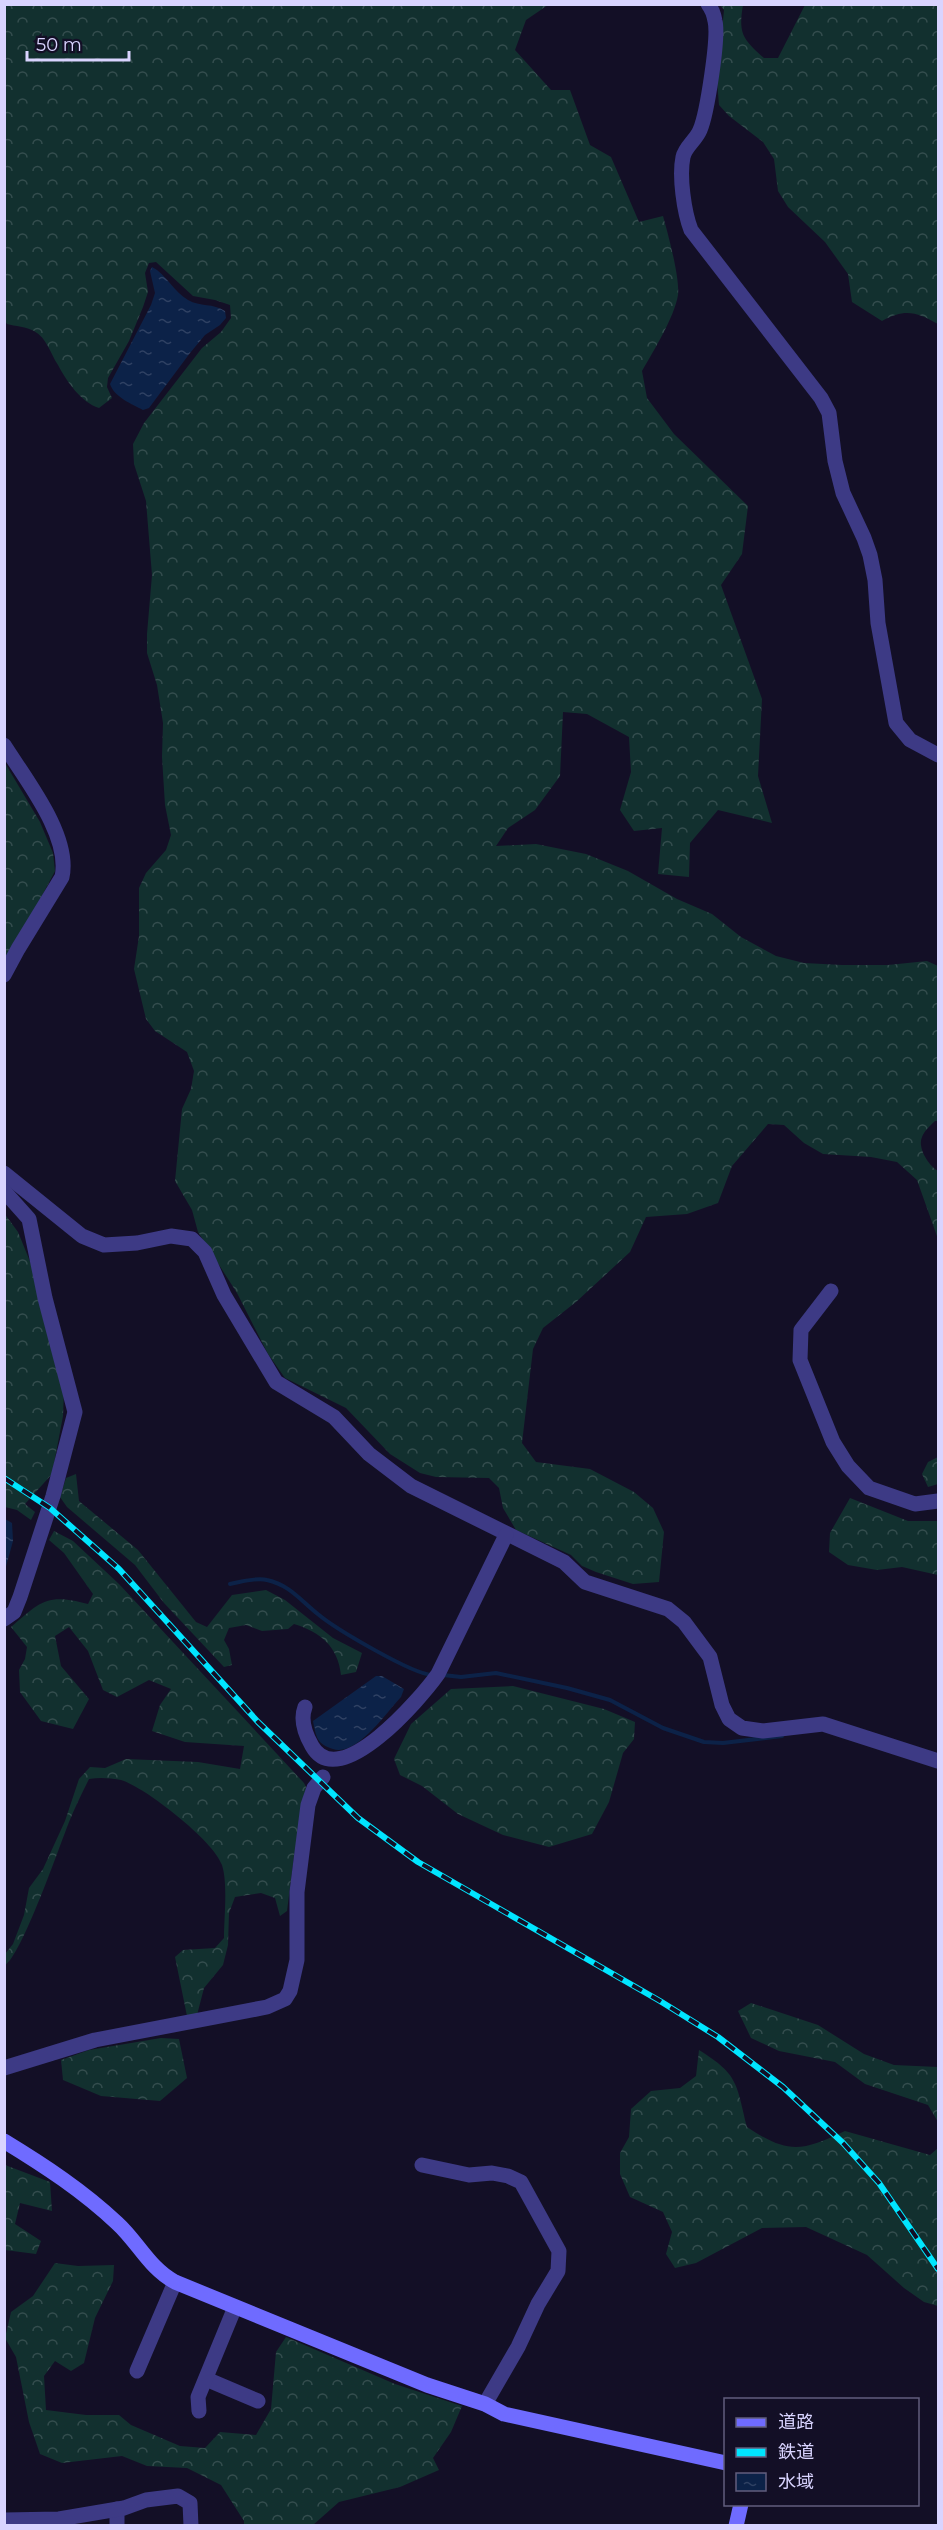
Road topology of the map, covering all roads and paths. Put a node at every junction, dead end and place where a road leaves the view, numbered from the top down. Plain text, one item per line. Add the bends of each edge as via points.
1 (708, 4) edge
2 (4, 745) edge
3 (939, 755) edge
4 (4, 975) edge
5 (4, 1173) edge
6 (4, 1191) edge
7 (831, 1291) dead end
8 (939, 1502) edge
9 (506, 1535) junction
10 (4, 1619) edge
11 (305, 1707) dead end
12 (318, 1754) junction
13 (338, 1760) junction
14 (939, 1761) edge
15 (323, 1777) junction
16 (4, 2068) edge
17 (4, 2141) edge
18 (422, 2165) dead end
19 (175, 2282) junction
20 (236, 2307) junction
21 (137, 2371) dead end
22 (206, 2379) junction
23 (258, 2401) dead end
24 (485, 2404) junction
25 (199, 2411) dead end
26 (724, 2463) edge
27 (741, 2506) edge
28 (117, 2510) junction
29 (4, 2520) edge
30 (117, 2526) edge
31 (191, 2526) edge
32 (736, 2526) edge

1 - 3 street via 716,23 713,61 700,132 683,156 686,216 691,230 829,413 843,493 870,555 896,723 910,740
2 - 4 street via 58,834 64,867 51,898
5 - 9 street via 82,1236 104,1245 171,1236 192,1239 205,1252 224,1295 276,1382 334,1417 369,1454 411,1486
6 - 10 street via 29,1219 75,1412 54,1496 20,1597 14,1612
7 - 8 street via 801,1330 800,1360 833,1442 869,1488 915,1504
9 - 13 street via 438,1674 424,1693 362,1751
9 - 14 street via 564,1562 585,1582 668,1609 684,1622 710,1657 729,1719 742,1728 763,1731 823,1724
11 - 12 street via 303,1723
12 - 13 street
12 - 15 street
13 - 15 street
15 - 16 street via 308,1805 297,1892 299,1948 285,1999 267,2007 94,2040
17 - 19 main road via 61,2176 94,2202 132,2236 154,2268
18 - 24 street via 470,2175 492,2173 521,2182 559,2251 558,2271
19 - 20 main road
19 - 21 street
20 - 22 street
20 - 24 main road via 427,2385
22 - 23 street
22 - 25 street via 198,2397
24 - 26 main road via 504,2414
27 - 32 main road
28 - 29 street via 59,2519
28 - 30 street
28 - 31 street via 146,2500 178,2496 190,2504

